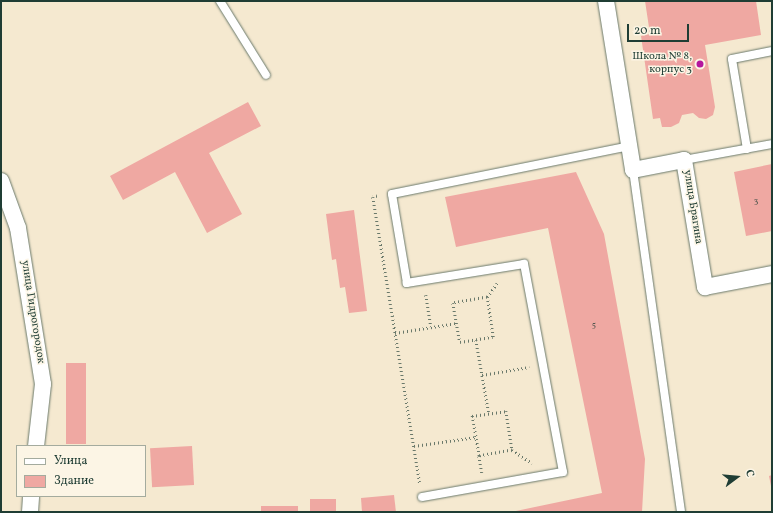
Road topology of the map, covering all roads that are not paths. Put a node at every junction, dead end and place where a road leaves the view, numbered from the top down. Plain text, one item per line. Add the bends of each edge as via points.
1 (220, 1) edge
2 (606, 1) edge
3 (772, 51) edge
4 (266, 74) dead end
5 (772, 144) edge
6 (629, 146) junction
7 (747, 149) junction
8 (684, 160) junction
9 (633, 170) junction
10 (2, 188) edge
11 (772, 274) edge
12 (36, 445) edge
13 (31, 497) edge
14 (422, 497) road end
15 (30, 512) edge
16 (681, 512) edge

1 - 4 lane
2 - 6 street
3 - 7 lane via 732,59
5 - 7 lane
6 - 9 street
6 - 14 lane via 392,194 407,283 524,264 563,472
7 - 8 lane
8 - 9 street, улица Брагина
8 - 11 street, улица Брагина via 705,287
9 - 16 lane
10 - 12 street, улица Гидрогородок via 19,235 43,384
13 - 15 street

